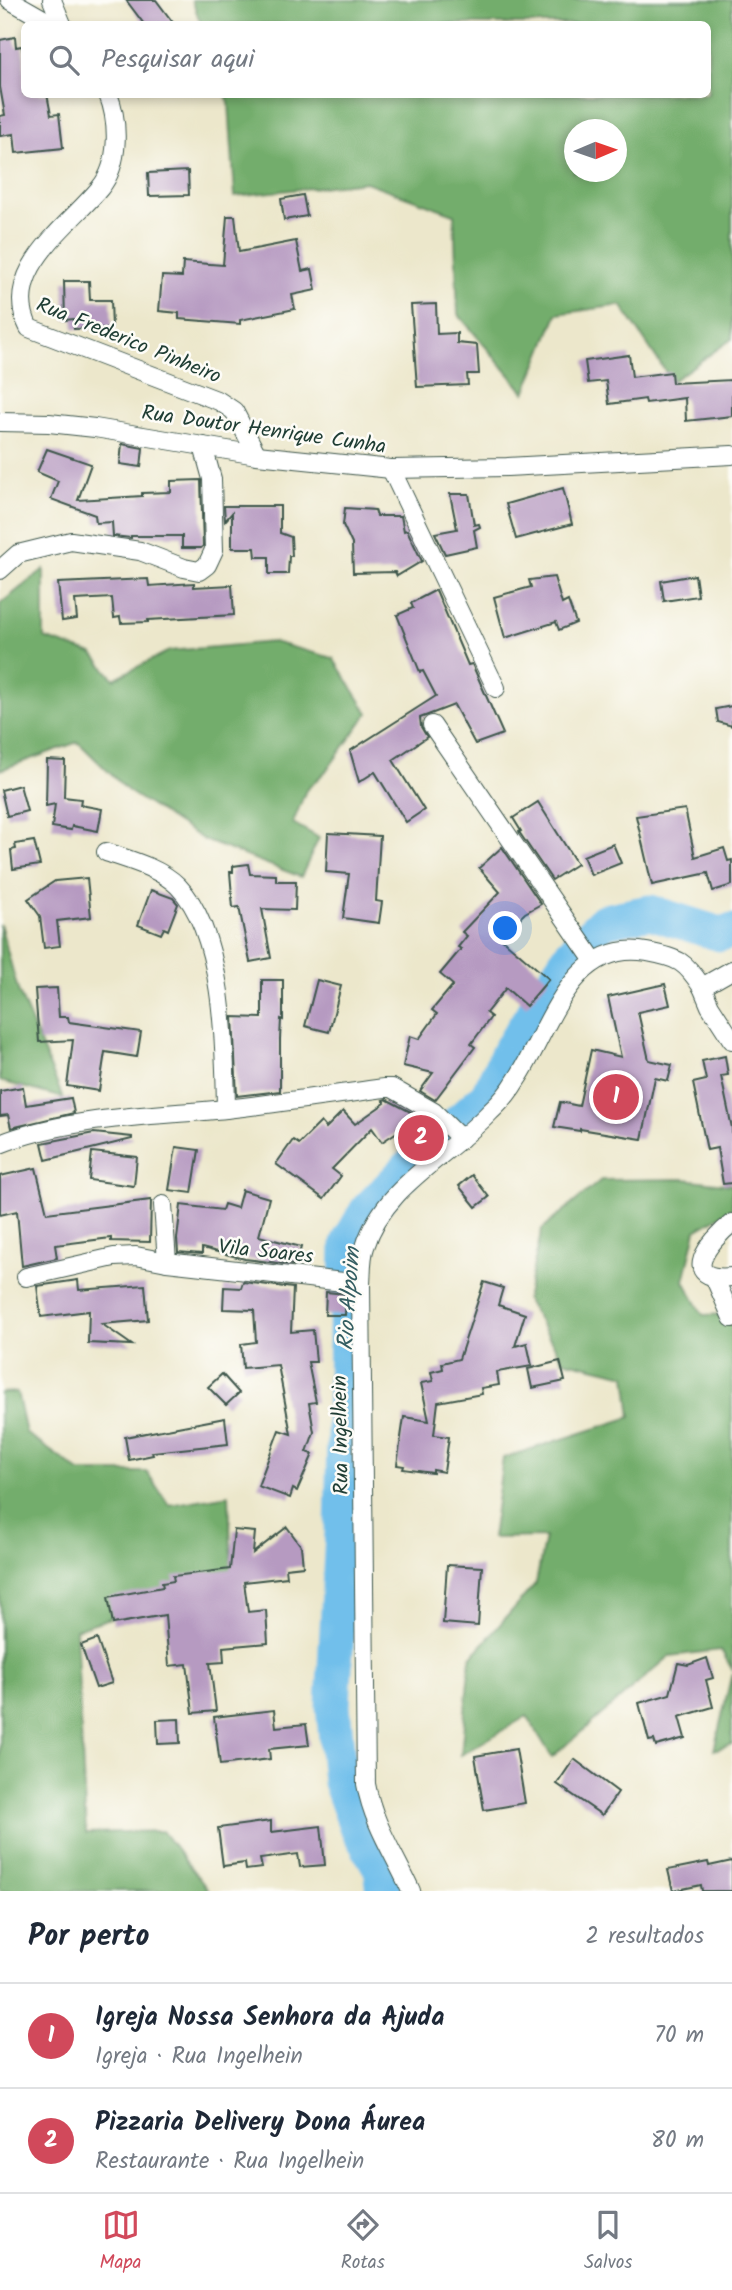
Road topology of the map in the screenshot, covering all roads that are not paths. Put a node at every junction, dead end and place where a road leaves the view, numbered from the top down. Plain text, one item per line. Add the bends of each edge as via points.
1 (10, 0) edge
2 (52, 0) edge
3 (47, 21) edge
4 (61, 21) edge
5 (110, 98) edge
6 (9, 271) dead end
7 (5, 297) dead end
8 (0, 422) edge
9 (203, 446) junction
10 (257, 455) junction
11 (732, 455) edge
12 (391, 469) junction
13 (0, 570) edge
14 (496, 688) dead end
15 (432, 725) dead end
16 (106, 852) dead end
17 (594, 960) junction
18 (732, 970) edge
19 (702, 988) junction
20 (732, 1040) edge
21 (226, 1109) junction
22 (460, 1139) junction
23 (0, 1144) edge
24 (163, 1205) dead end
25 (732, 1223) edge
26 (167, 1262) junction
27 (26, 1277) dead end
28 (724, 1278) edge
29 (360, 1283) junction
30 (732, 1318) edge
31 (411, 1891) edge

1 - 3 street
2 - 4 street
5 - 6 street via 116,141 101,187
7 - 10 street, Rua Frederico Pinheiro via 29,328 234,411
8 - 9 street, Rua Doutor Henrique Cunha via 84,426
9 - 10 street, Rua Doutor Henrique Cunha
9 - 13 street via 212,479 214,550 199,571 140,551 71,541 18,554
10 - 12 street, Rua Doutor Henrique Cunha
11 - 12 street, Rua Doutor Henrique Cunha
12 - 14 street
15 - 17 street
16 - 21 street via 148,867 177,886 196,912 222,1010
17 - 19 street via 642,951 667,956 688,966
17 - 22 street, Rua Ingelhein via 559,1001 517,1080 490,1113
18 - 19 street
19 - 20 street
21 - 22 street via 392,1088 434,1112
21 - 23 street via 65,1127
22 - 29 street, Rua Ingelhein via 405,1185 373,1225 364,1249
24 - 26 street
25 - 28 street via 701,1261 706,1275
26 - 27 street, Vila Soares via 114,1257
26 - 29 street, Vila Soares
28 - 30 street
29 - 31 street, Rua Ingelhein via 366,1784 374,1816

